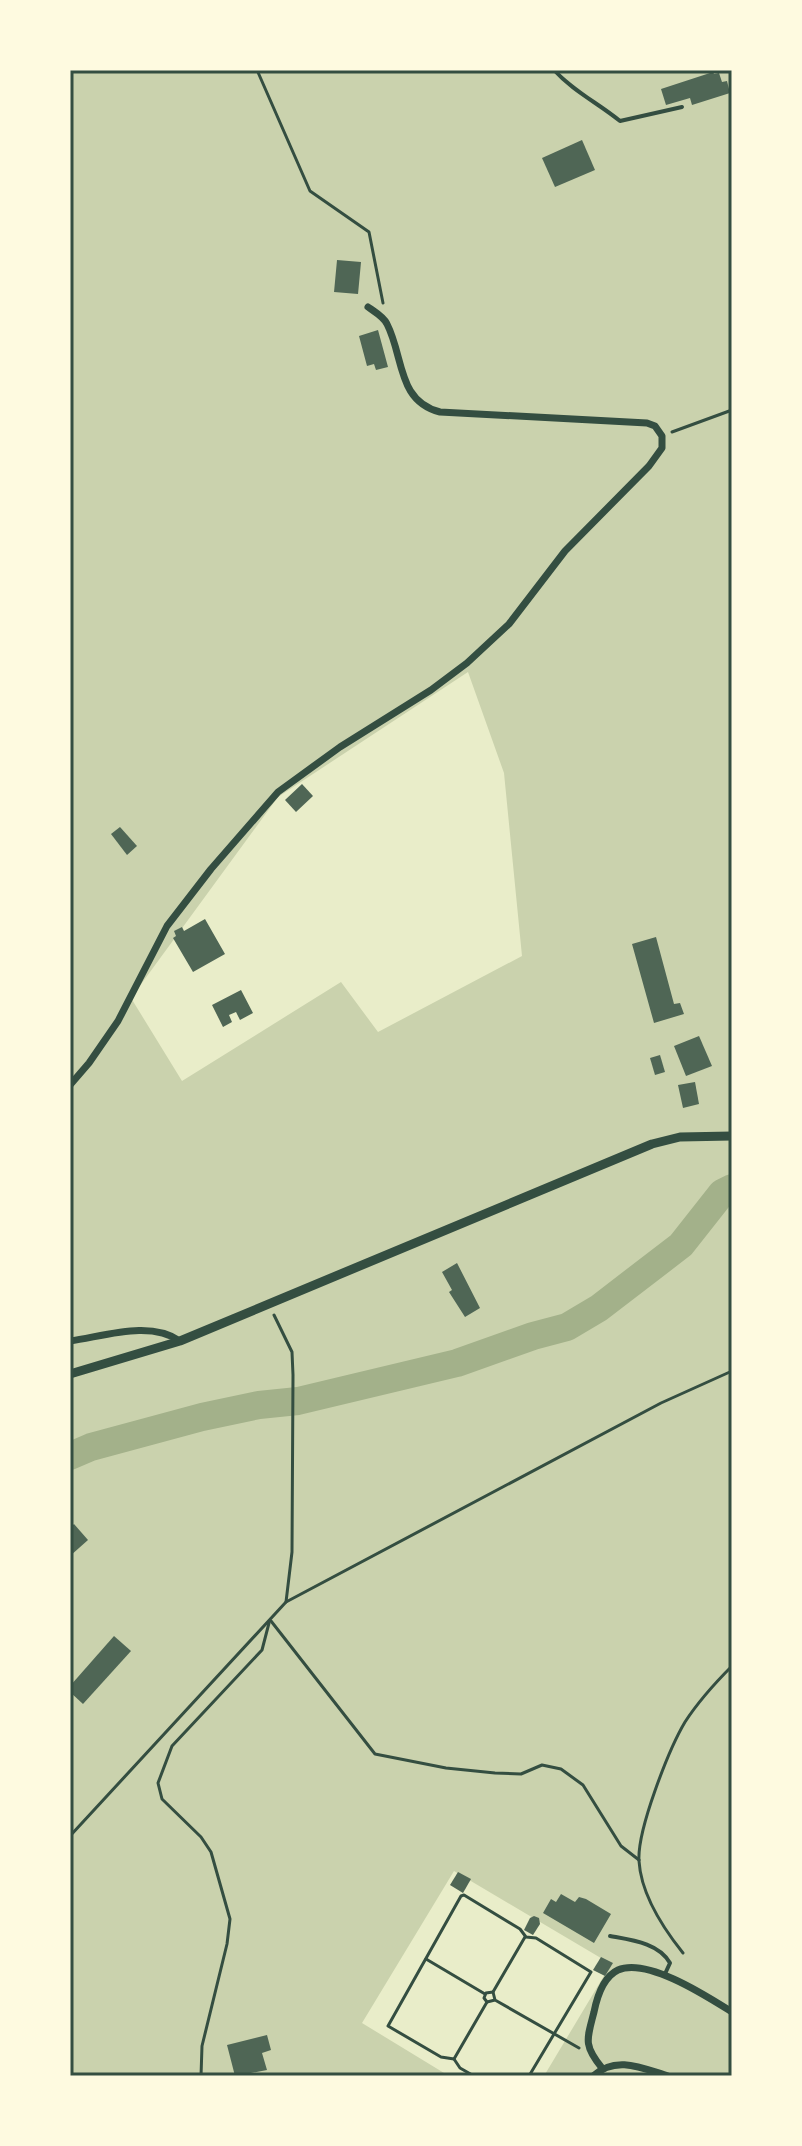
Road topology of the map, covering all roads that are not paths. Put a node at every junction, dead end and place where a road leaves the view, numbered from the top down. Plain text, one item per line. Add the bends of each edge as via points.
1 (554, 70) edge
2 (682, 107) dead end
3 (368, 307) dead end
4 (70, 1085) edge
5 (732, 1136) edge
6 (70, 1341) edge
7 (180, 1341) junction
8 (70, 1374) edge
9 (610, 1936) dead end
10 (664, 1976) junction
11 (732, 2012) edge
12 (602, 2068) junction
13 (593, 2076) edge
14 (668, 2076) edge

1 - 2 lane via 620,121
3 - 4 street via 386,321 409,389 428,409 647,423 662,436 662,448 565,551 491,641 431,690 278,792 167,926 118,1021
5 - 7 street via 680,1137 652,1144
6 - 7 street via 140,1330 167,1332
7 - 8 street
9 - 10 lane via 664,1953 670,1963
10 - 11 street
10 - 12 street via 619,1970 606,1980 587,2043
12 - 13 street
12 - 14 street via 617,2063

